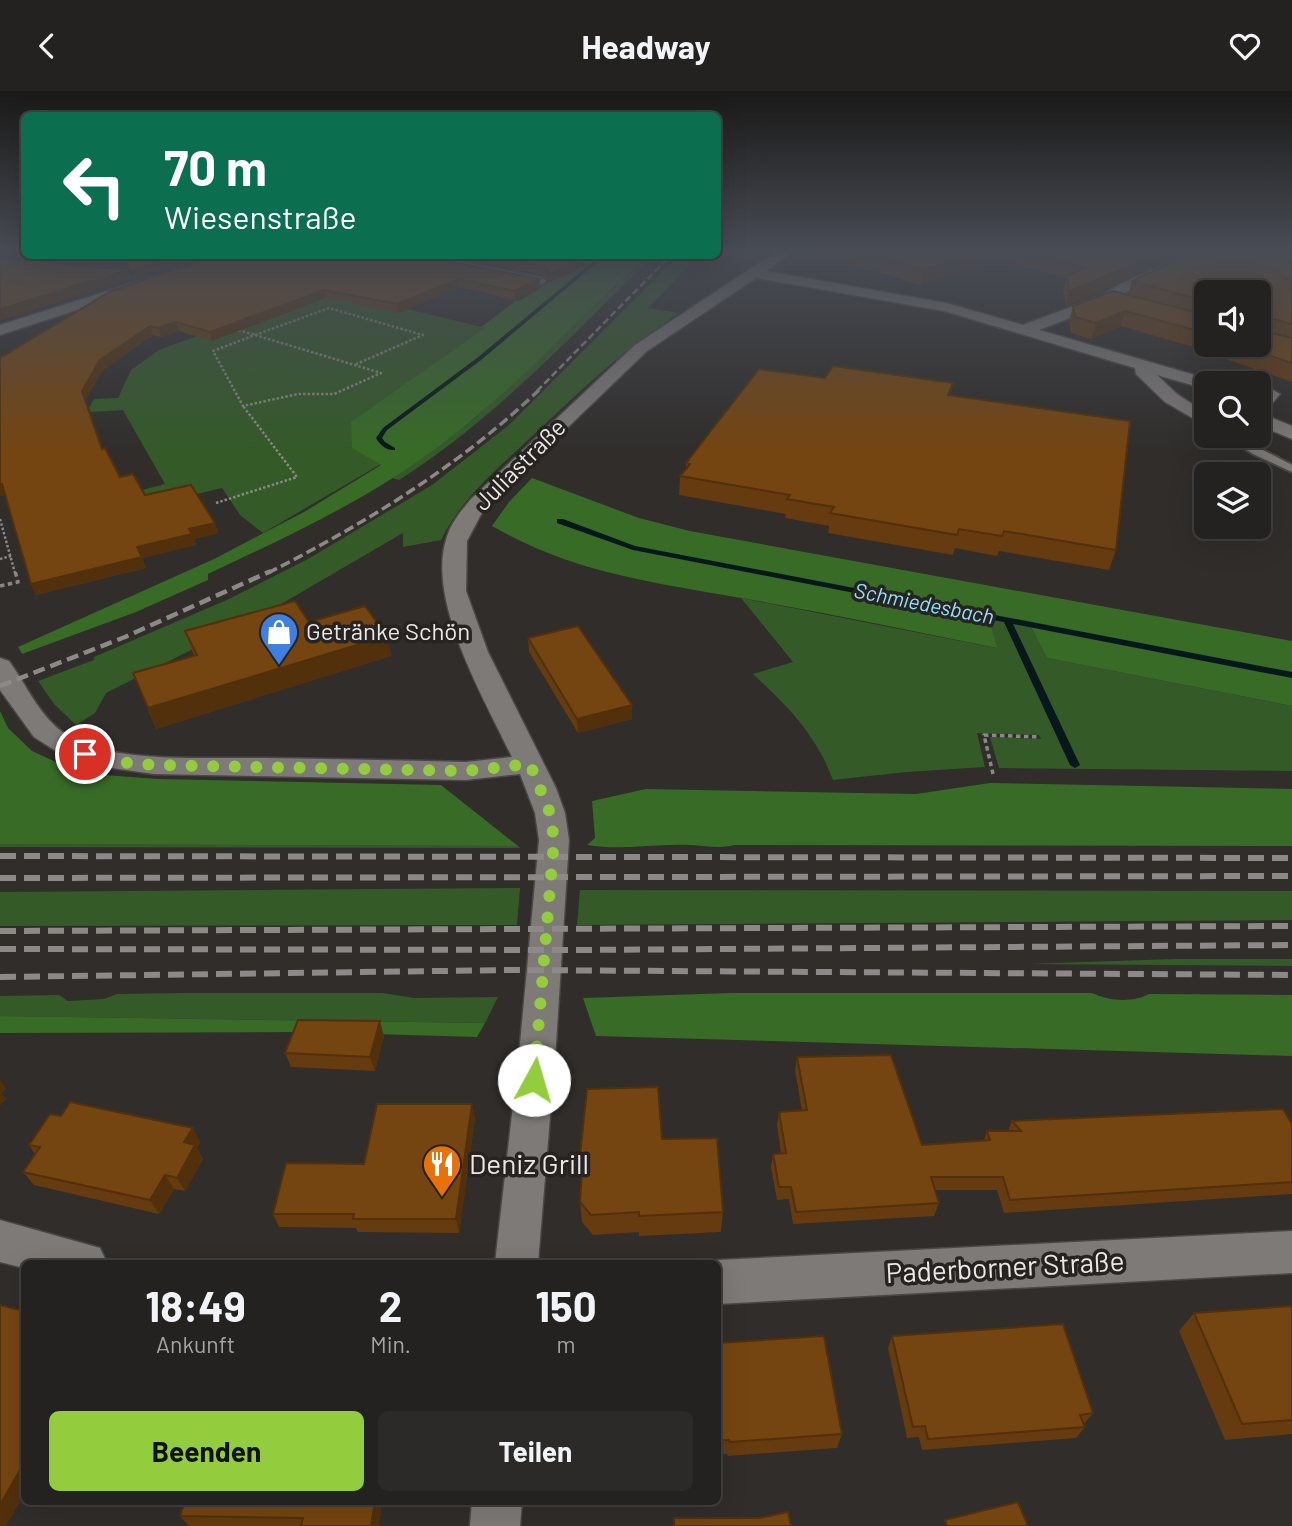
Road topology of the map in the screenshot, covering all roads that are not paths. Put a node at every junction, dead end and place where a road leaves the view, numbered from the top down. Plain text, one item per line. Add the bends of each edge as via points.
1 (34, 319) edge
2 (685, 319) edge
3 (986, 319) edge
4 (1053, 319) edge
5 (1026, 329) junction
6 (0, 330) edge
7 (1139, 367) junction
8 (1194, 383) edge
9 (1271, 393) edge
10 (1292, 394) edge
11 (1194, 413) edge
12 (1271, 426) edge
13 (1292, 433) edge
14 (1250, 448) edge
15 (1292, 469) edge
16 (0, 666) edge
17 (530, 764) junction
18 (0, 1241) edge
19 (1292, 1252) edge
20 (73, 1260) edge
21 (516, 1260) edge
22 (721, 1282) edge
23 (497, 1505) edge
24 (495, 1526) edge

1 - 6 street
2 - 17 street, Juliastraße via 641,348 478,503 456,541 454,591 475,652
3 - 5 street
4 - 5 street
5 - 7 street
7 - 8 street
7 - 11 street
9 - 10 street
12 - 13 street
14 - 15 lane
16 - 17 street via 22,708 44,734 65,748 104,761 466,771
17 - 21 street, Juliastraße via 550,813 554,840
18 - 20 street
19 - 22 street, Paderborner Straße
23 - 24 street

